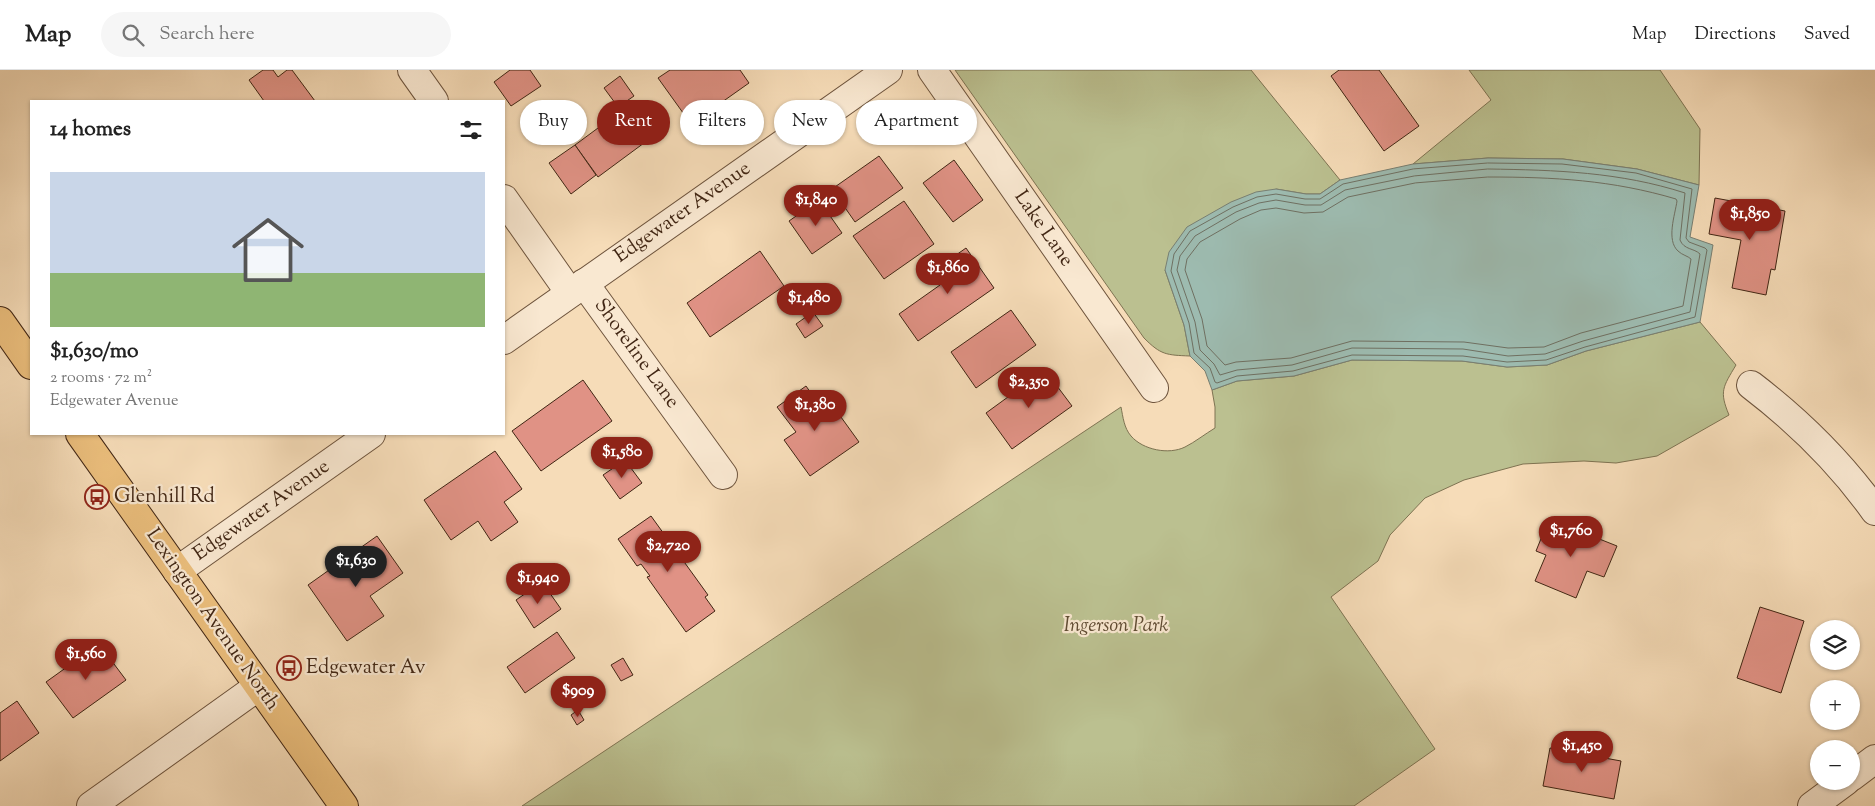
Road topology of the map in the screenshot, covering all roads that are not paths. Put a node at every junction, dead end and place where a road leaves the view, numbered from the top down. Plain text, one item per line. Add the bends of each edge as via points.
1 (412, 70) edge
2 (888, 70) edge
3 (932, 70) edge
4 (858, 78) edge
5 (433, 100) edge
6 (505, 200) edge
7 (577, 288) junction
8 (0, 320) edge
9 (505, 339) edge
10 (30, 364) edge
11 (1751, 385) dead end
12 (1154, 388) dead end
13 (81, 435) edge
14 (370, 435) edge
15 (723, 475) dead end
16 (1875, 511) edge
17 (177, 571) junction
18 (259, 686) junction
19 (1875, 759) edge
20 (1860, 770) edge
21 (1834, 790) edge
22 (90, 806) edge
23 (344, 806) edge
24 (1812, 806) edge

1 - 5 street
2 - 4 street, Edgewater Avenue
3 - 12 street, Lake Lane
4 - 7 street, Edgewater Avenue
6 - 7 street, Shoreline Lane
7 - 9 street, Edgewater Avenue
7 - 15 street, Shoreline Lane
8 - 10 main road
11 - 16 street via 1785,411 1825,450 1857,485
13 - 17 main road, Lexington Avenue North
14 - 17 street, Edgewater Avenue
17 - 18 main road, Lexington Avenue North
18 - 22 street
18 - 23 main road, Lexington Avenue North
19 - 20 street
21 - 24 street

